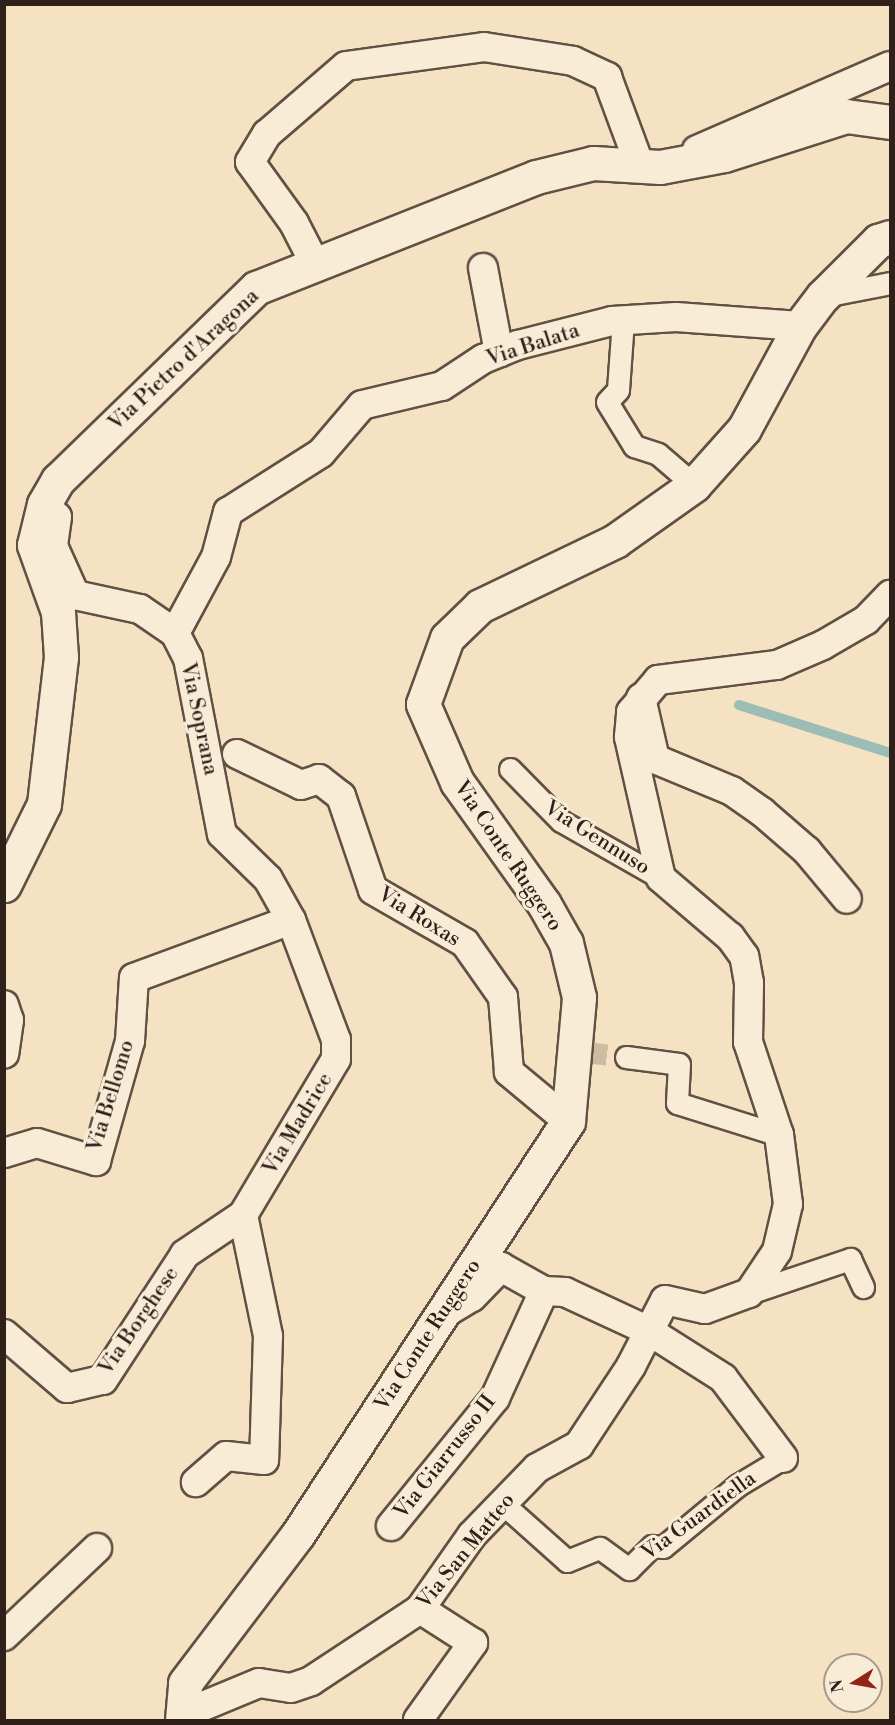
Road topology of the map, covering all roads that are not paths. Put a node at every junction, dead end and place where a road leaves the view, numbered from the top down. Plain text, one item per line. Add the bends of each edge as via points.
1 (891, 66) edge
2 (891, 122) edge
3 (650, 166) junction
4 (891, 237) edge
5 (315, 264) junction
6 (483, 268) dead end
7 (891, 283) edge
8 (823, 296) junction
9 (623, 320) junction
10 (800, 326) junction
11 (499, 353) junction
12 (694, 485) junction
13 (44, 504) junction
14 (891, 595) edge
15 (175, 633) junction
16 (641, 698) junction
17 (237, 754) dead end
18 (510, 769) dead end
19 (661, 878) junction
20 (7, 879) edge
21 (847, 899) dead end
22 (291, 920) junction
23 (7, 1012) edge
24 (4, 1054) edge
25 (626, 1057) tunnel mouth
26 (568, 1121) junction
27 (779, 1136) junction
28 (4, 1153) edge
29 (243, 1215) junction
30 (863, 1287) dead end
31 (544, 1291) junction
32 (749, 1293) junction
33 (440, 1316) junction
34 (649, 1331) junction
35 (4, 1334) edge
36 (783, 1458) joint
37 (196, 1482) dead end
38 (502, 1503) junction
39 (391, 1526) dead end
40 (97, 1548) dead end
41 (420, 1609) junction
42 (4, 1636) edge
43 (183, 1717) edge
44 (418, 1720) edge

1 - 3 street
2 - 3 street, Via Pietro d'Aragona via 846,116 724,156
3 - 5 street, Via Pietro d'Aragona via 593,163 536,177
3 - 5 street via 607,77 573,61 484,46 346,66 267,134 250,162 294,223
4 - 8 street, Via Conte Ruggero via 878,241
5 - 13 street, Via Pietro d'Aragona via 256,288 58,480
6 - 11 street
7 - 8 street
8 - 10 street, Via Conte Ruggero
9 - 10 street, Via Balata via 676,317
9 - 11 street, Via Balata
9 - 12 street via 618,390 607,402 634,446 658,454
10 - 12 street, Via Conte Ruggero via 744,429
11 - 15 street, Via Balata via 442,386 362,405 321,453 228,512 216,557
12 - 26 street, Via Conte Ruggero via 615,541 480,606 447,638 423,704 457,782 544,904 566,943 579,997 582,1052
13 - 15 street, Via Soprana via 57,517 53,546 75,595 140,609
13 - 20 street, Via Pietro d'Aragona via 34,545 58,612 61,657 44,804
14 - 16 street via 866,620 777,665 658,680
15 - 22 street, Via Soprana via 188,658 222,834 268,879
16 - 19 street via 631,712 629,737
16 - 21 street via 655,759 732,791 762,812 807,851
17 - 26 street, Via Roxas via 301,785 319,779 341,796 373,890 465,943 503,997 509,1072
18 - 19 street, Via Gennuso via 561,821
19 - 27 street via 730,938 744,956 749,983 748,1042
22 - 28 street, Via Bellomo via 134,978 130,1041 96,1161 37,1143
22 - 29 street, Via Madrice via 336,1040 336,1059
23 - 24 street
25 - 27 street via 679,1064 677,1103
26 - 33 street, Via Conte Ruggero
27 - 32 street via 788,1204 777,1251
29 - 35 street, Via Borghese via 185,1254 103,1380 67,1388
29 - 37 street via 268,1336 264,1460 226,1456
30 - 32 street via 850,1259
31 - 33 street via 501,1267 471,1297
31 - 34 street via 565,1292
31 - 39 street, Via Giarrusso II via 495,1398
32 - 34 street, Via San Matteo via 705,1309 665,1300
33 - 43 street, Via Conte Ruggero via 298,1534 185,1683
34 - 36 street via 723,1378
34 - 38 street, Via San Matteo via 579,1445 537,1467
36 - 38 street, Via Guardiella via 738,1485 663,1547 652,1546 629,1569 600,1548 567,1561
38 - 41 street, Via San Matteo via 472,1535
40 - 42 street
41 - 43 street, Via San Matteo via 311,1681 291,1688 259,1683
41 - 44 street via 473,1643

